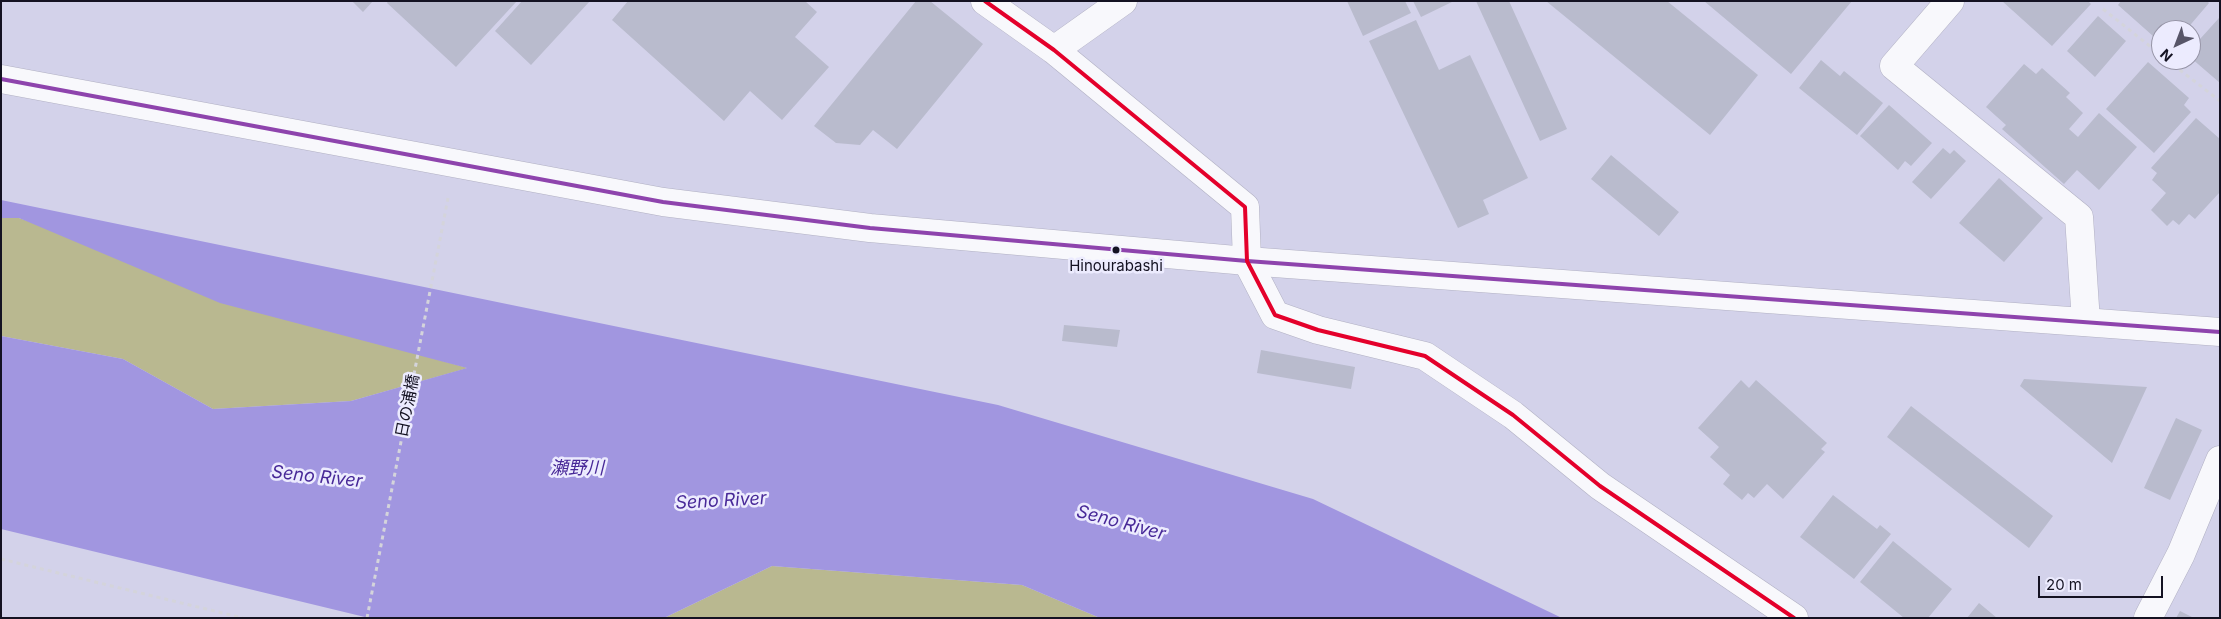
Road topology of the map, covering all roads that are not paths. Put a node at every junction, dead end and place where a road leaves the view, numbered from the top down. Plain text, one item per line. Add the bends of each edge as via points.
1 (985, 1) edge
2 (1123, 1) edge
3 (1950, 1) edge
4 (1012, 12) edge
5 (1054, 50) junction
6 (1, 79) edge
7 (1247, 261) junction
8 (2086, 322) junction
9 (2220, 332) edge
10 (2220, 460) edge
11 (1794, 618) edge
12 (2148, 618) edge

1 - 4 main road
2 - 5 main road
3 - 8 main road via 1894,66 2079,217
4 - 5 main road
5 - 7 main road via 1245,207
6 - 7 main road via 662,202 870,228
7 - 8 main road
7 - 11 main road via 1275,315 1318,330 1425,356 1513,415 1600,486
8 - 9 main road
10 - 12 main road via 2181,554

